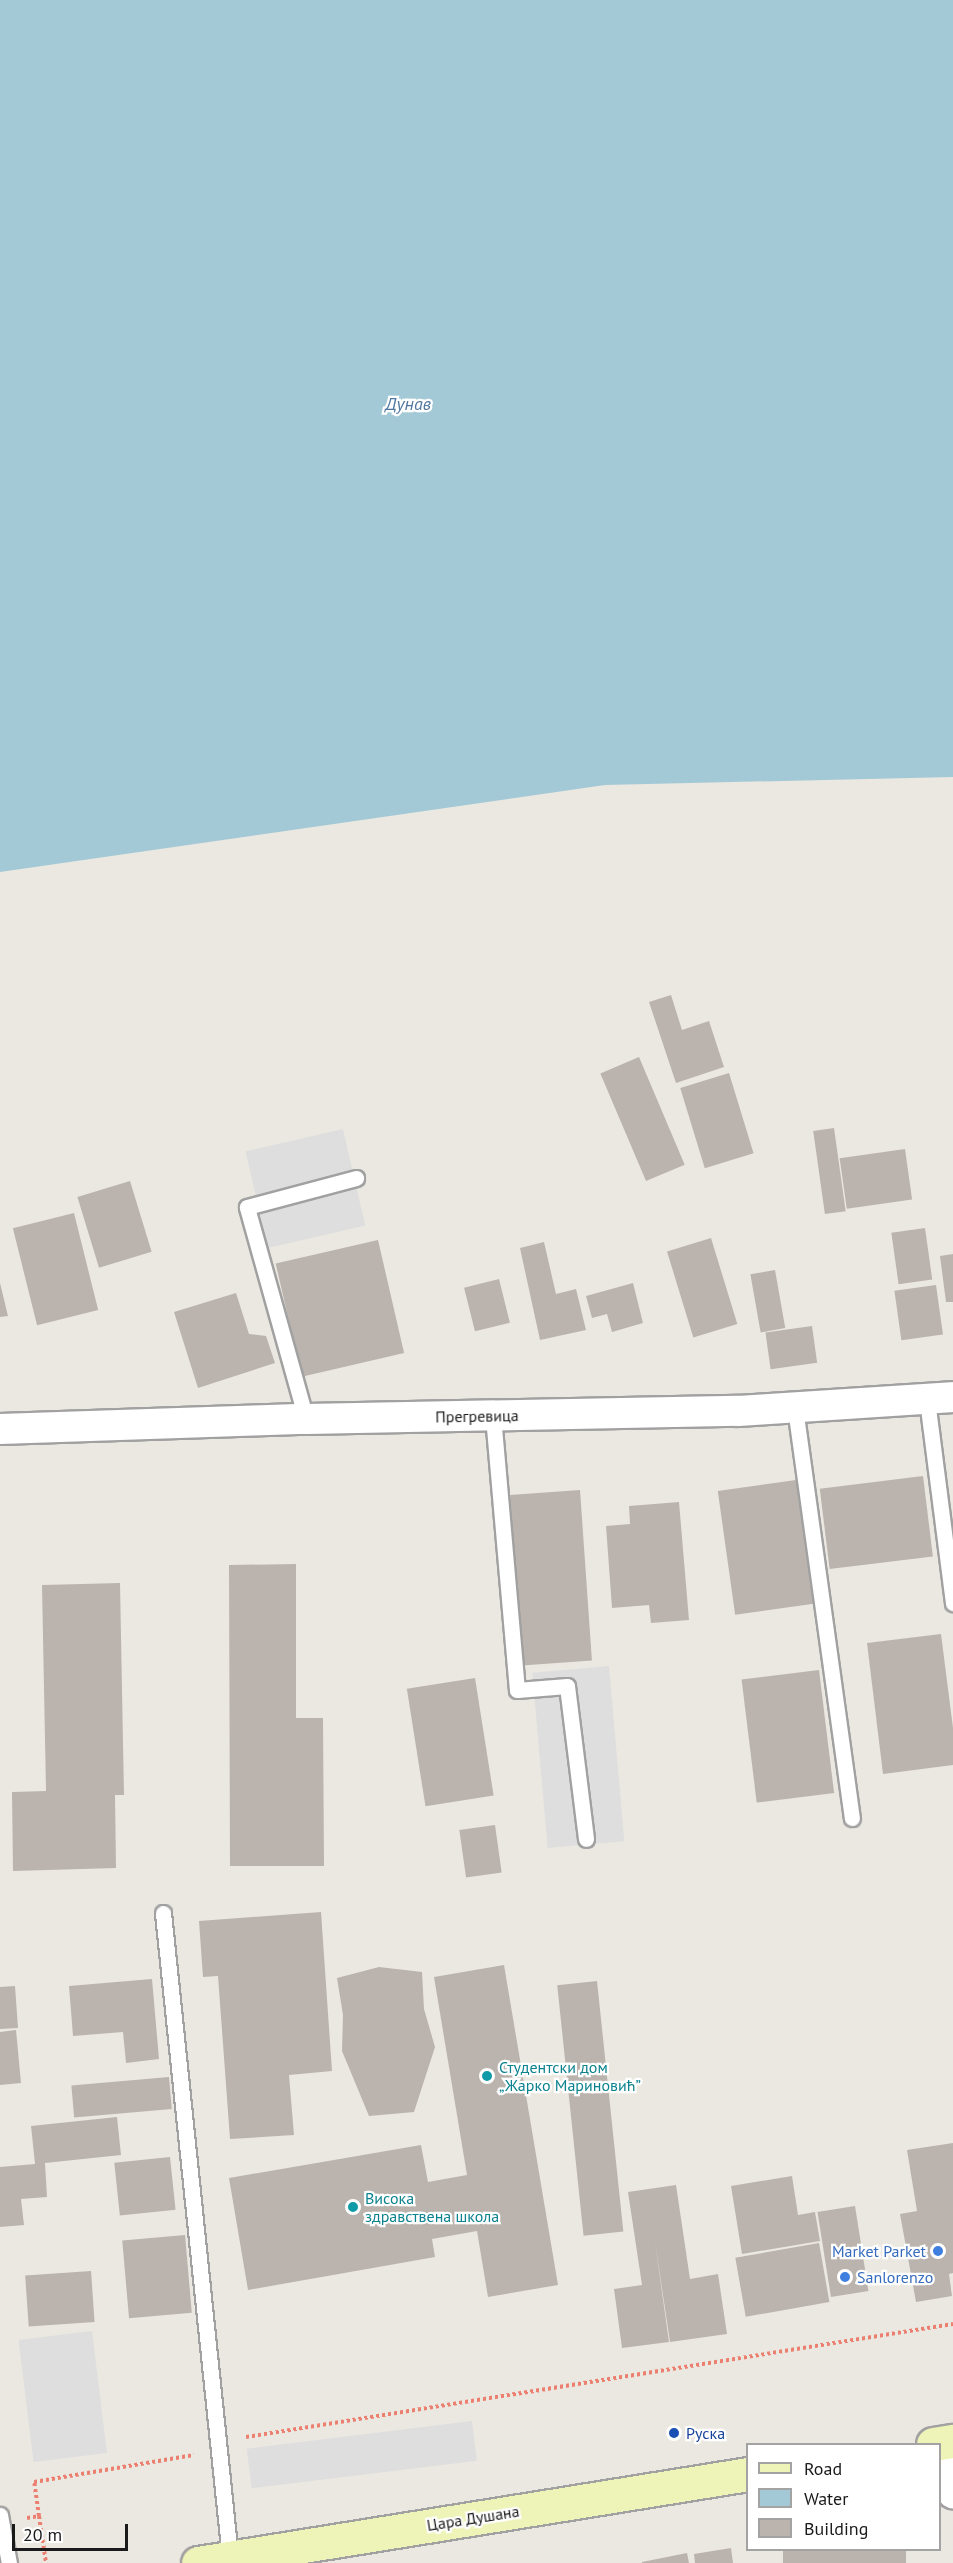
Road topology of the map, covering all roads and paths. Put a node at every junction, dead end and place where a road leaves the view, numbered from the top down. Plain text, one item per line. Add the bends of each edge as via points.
1 (356, 1178) dead end
2 (940, 1398) edge
3 (795, 1408) junction
4 (493, 1416) junction
5 (306, 1419) junction
6 (0, 1429) edge
7 (953, 1603) edge
8 (852, 1818) dead end
9 (586, 1839) dead end
10 (164, 1913) dead end
11 (953, 2324) edge
12 (944, 2443) edge
13 (219, 2451) junction
14 (746, 2474) edge
15 (953, 2493) edge
16 (0, 2515) edge
17 (39, 2516) dead end
18 (230, 2557) junction
19 (9, 2563) edge
20 (198, 2563) edge

1 - 5 lane via 247,1207
2 - 3 street, Прегревица
2 - 7 lane
3 - 4 street, Прегревица
3 - 8 lane
4 - 5 street, Прегревица
4 - 9 lane via 517,1690 567,1686
5 - 6 street, Прегревица
10 - 13 lane
11 - 13 path via 247,2437
12 - 15 street
13 - 17 path via 34,2482
13 - 18 lane
14 - 18 main road, Цара Душана
16 - 19 lane
18 - 20 main road, Цара Душана

